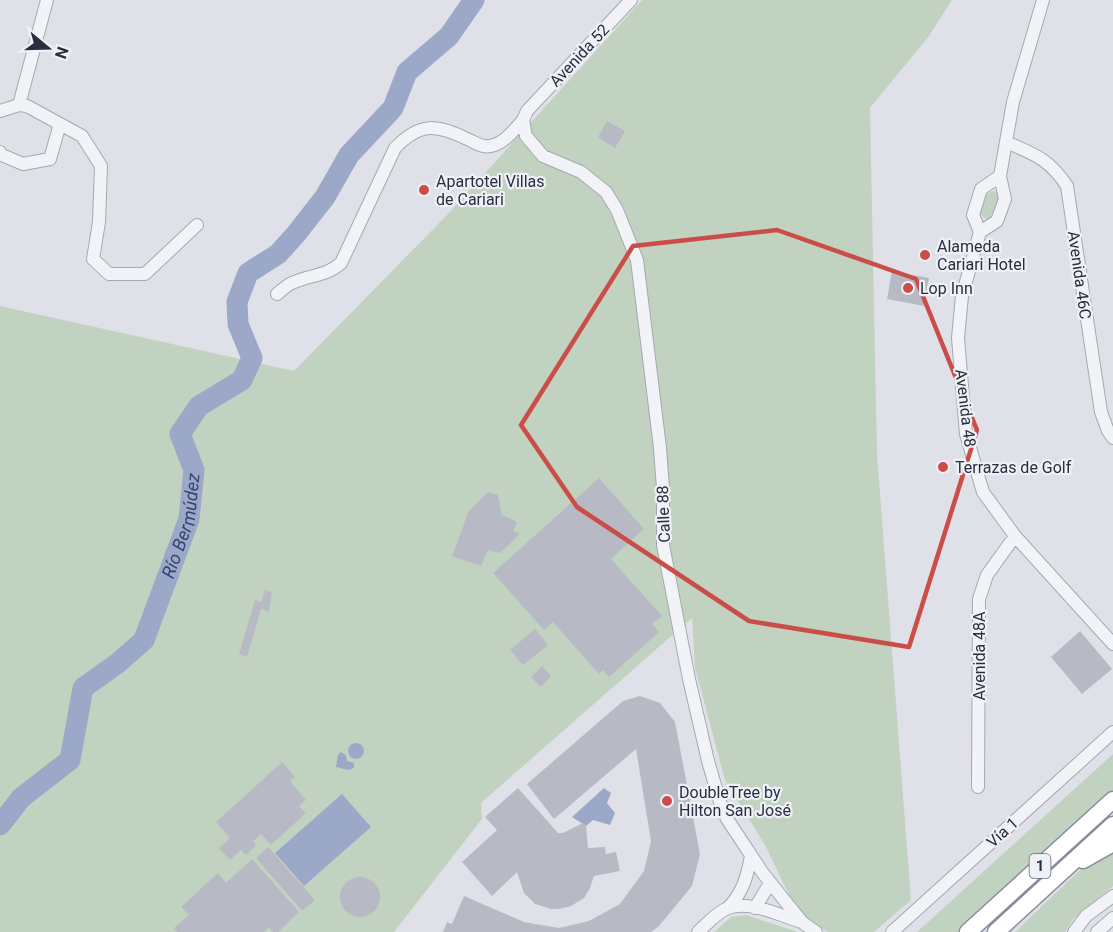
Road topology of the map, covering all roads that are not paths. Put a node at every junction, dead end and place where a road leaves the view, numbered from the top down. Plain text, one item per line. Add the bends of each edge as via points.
1 (47, 0) edge
2 (631, 0) edge
3 (1043, 0) edge
4 (19, 105) junction
5 (0, 111) edge
6 (525, 116) junction
7 (60, 124) junction
8 (1006, 142) junction
9 (0, 152) edge
10 (1000, 176) junction
11 (197, 225) dead end
12 (980, 232) junction
13 (277, 294) dead end
14 (1113, 438) edge
15 (1015, 536) junction
16 (1113, 644) edge
17 (1113, 732) edge
18 (978, 787) dead end
19 (1113, 800) edge
20 (1113, 825) edge
21 (1113, 843) edge
22 (751, 856) junction
23 (1064, 870) junction
24 (770, 883) junction
25 (1113, 896) edge
26 (728, 908) junction
27 (755, 908) junction
28 (1113, 918) edge
29 (803, 923) junction
30 (698, 932) edge
31 (816, 932) edge
32 (892, 932) edge
33 (968, 932) edge
34 (996, 932) edge
35 (1074, 932) edge
36 (1097, 932) edge

1 - 4 street
2 - 6 street, Avenida 52
3 - 8 street, Avenida 48 via 1013,102
4 - 5 street
4 - 7 street
6 - 13 street, Avenida 52 via 499,143 490,146 440,128 416,130 407,135 395,148 341,263 334,269 293,282
6 - 22 street, Calle 88 via 526,136 543,156 581,172 606,192 637,260 660,448 663,545 708,761 727,819
7 - 9 street via 50,159 23,164
7 - 11 street via 82,136 100,166 99,222 93,259 109,274 146,274
8 - 10 street, Avenida 48
8 - 14 street, Avenida 46C via 1040,156 1067,186 1101,412
10 - 12 street, Avenida 48 via 1005,199 997,221
10 - 12 street, Avenida 48 via 981,189 973,215
12 - 15 street, Avenida 48 via 962,296 958,338 966,434 983,492
15 - 16 street, Avenida 48
15 - 18 street, Avenida 48A via 987,575 979,598
17 - 32 street, Vía 1
19 - 33 highway, 1
20 - 23 highway, 1
21 - 23 highway
22 - 24 street, Calle 88
22 - 26 street via 747,878
23 - 34 highway, 1
24 - 27 street
24 - 29 street, Calle 88
25 - 35 street via 1086,916
26 - 27 street
26 - 30 street
27 - 29 street
28 - 36 street
29 - 31 street, Calle 88

